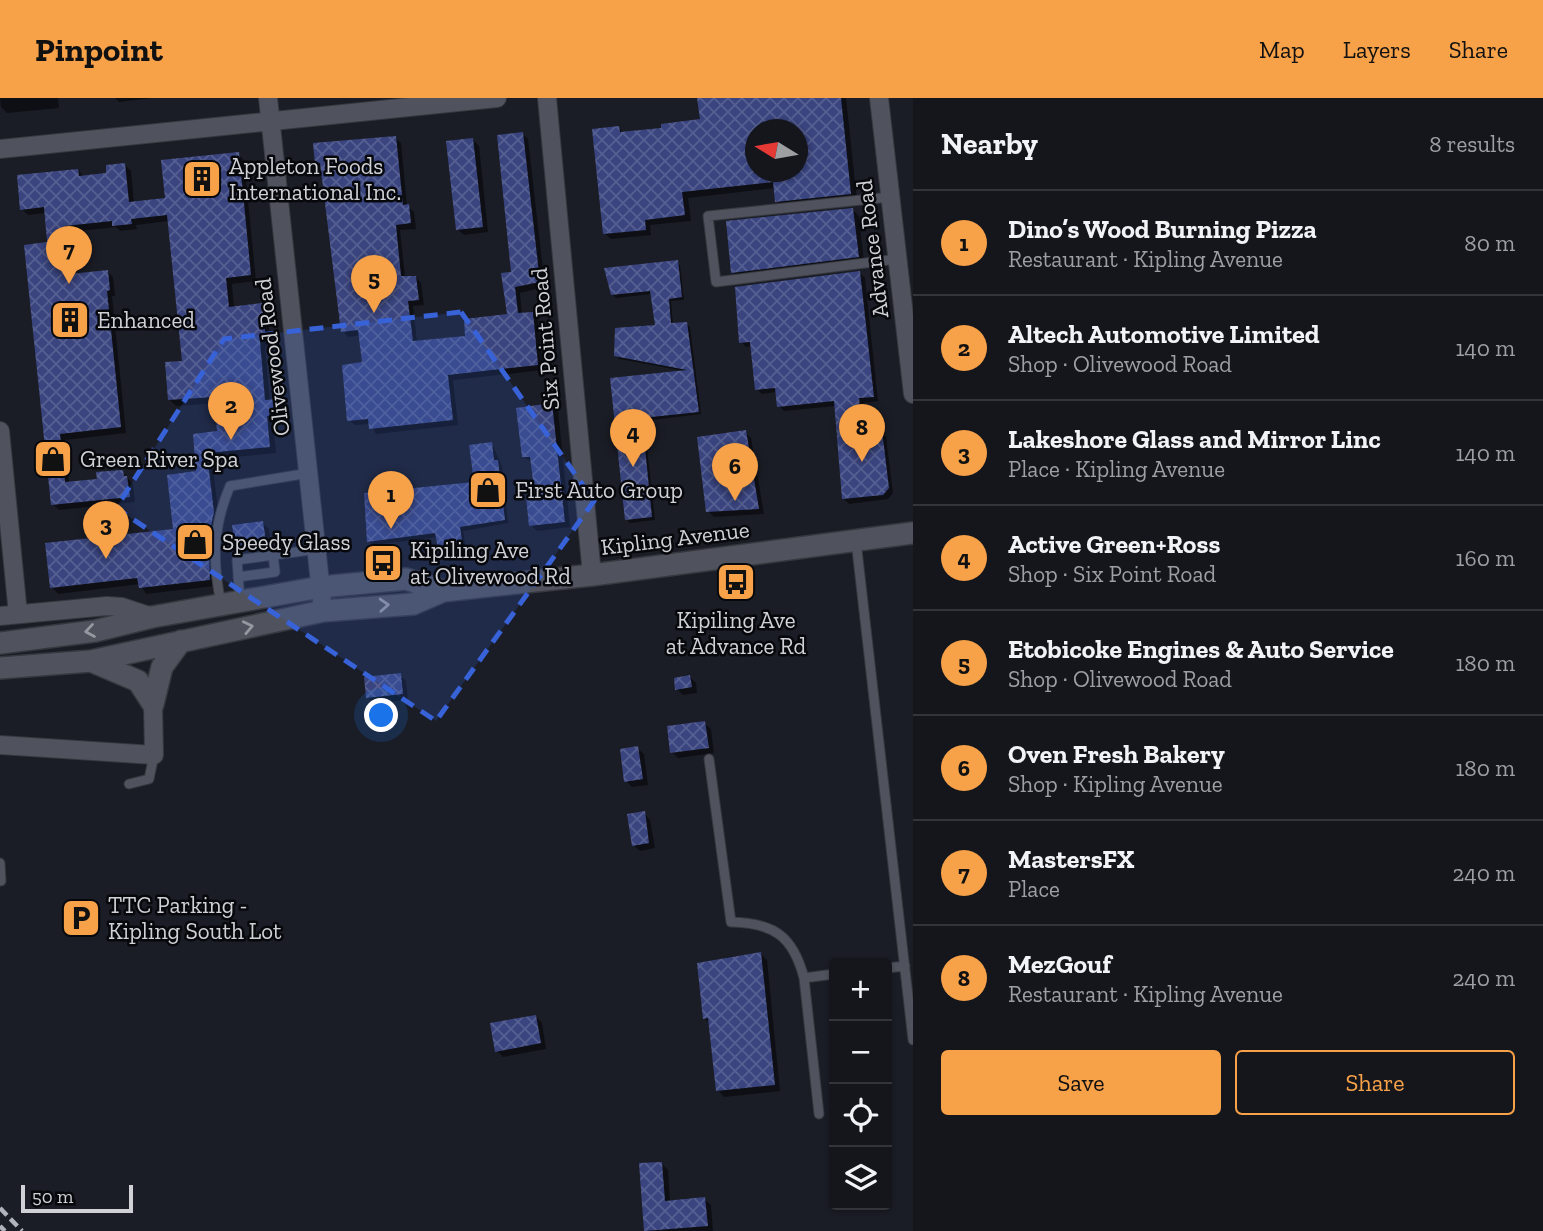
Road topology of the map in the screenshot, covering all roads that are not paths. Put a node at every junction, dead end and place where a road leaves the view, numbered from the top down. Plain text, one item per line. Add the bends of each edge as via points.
1 (268, 98) edge
2 (497, 98) edge
3 (547, 98) edge
4 (880, 98) edge
5 (270, 121) junction
6 (0, 149) edge
7 (890, 197) junction
8 (897, 259) junction
9 (910, 338) edge
10 (913, 394) edge
11 (0, 431) edge
12 (310, 473) junction
13 (913, 533) edge
14 (856, 541) junction
15 (318, 549) junction
16 (273, 555) junction
17 (275, 572) junction
18 (592, 575) junction
19 (239, 577) junction
20 (321, 587) junction
21 (443, 591) junction
22 (278, 595) junction
23 (231, 603) junction
24 (323, 611) junction
25 (9, 615) edge
26 (152, 617) junction
27 (181, 641) junction
28 (0, 643) edge
29 (91, 661) junction
30 (0, 668) edge
31 (153, 704) junction
32 (0, 745) edge
33 (154, 755) junction
34 (709, 759) dead end
35 (129, 785) dead end
36 (0, 863) edge
37 (1, 881) edge
38 (905, 966) junction
39 (892, 967) edge
40 (829, 975) edge
41 (804, 978) junction
42 (913, 1040) edge
43 (819, 1114) dead end

1 - 5 street, Olivewood Road
2 - 5 street
3 - 18 street, Six Point Road
4 - 7 street, Advance Road
5 - 6 street
5 - 12 street, Olivewood Road
7 - 8 street, Advance Road
7 - 8 lane via 708,216 716,282
8 - 9 street, Advance Road
9 - 10 street, Advance Road
11 - 25 street
12 - 15 street, Olivewood Road
12 - 23 lane via 230,486 215,536
13 - 14 main road, Kipling Avenue
14 - 18 main road, Kipling Avenue
14 - 38 lane
15 - 16 lane
15 - 20 street, Olivewood Road
16 - 17 lane
16 - 19 lane via 237,560
17 - 19 lane
17 - 22 lane
18 - 21 main road, Kipling Avenue
19 - 23 lane
20 - 21 main road, Kipling Avenue via 407,579
20 - 22 main road, Kipling Avenue
20 - 24 street, Olivewood Road
24 -> 21 main road, Kipling Avenue via 413,604
22 - 23 main road, Kipling Avenue
23 - 26 main road, Kipling Avenue
27 -> 24 main road, Kipling Avenue
25 - 26 street, Kipling Avenue via 85,606 122,607
26 -> 28 main road, Kipling Avenue via 95,631
27 - 29 main road, Kipling Avenue
27 - 31 main road via 162,667
29 - 30 main road, Kipling Avenue
29 - 31 main road via 138,681
31 - 33 street
32 - 33 street
33 - 35 lane via 149,779
34 - 41 lane via 731,922 778,933 798,955
36 - 37 lane
38 - 39 lane
38 - 42 lane
40 - 41 lane
41 - 43 lane

